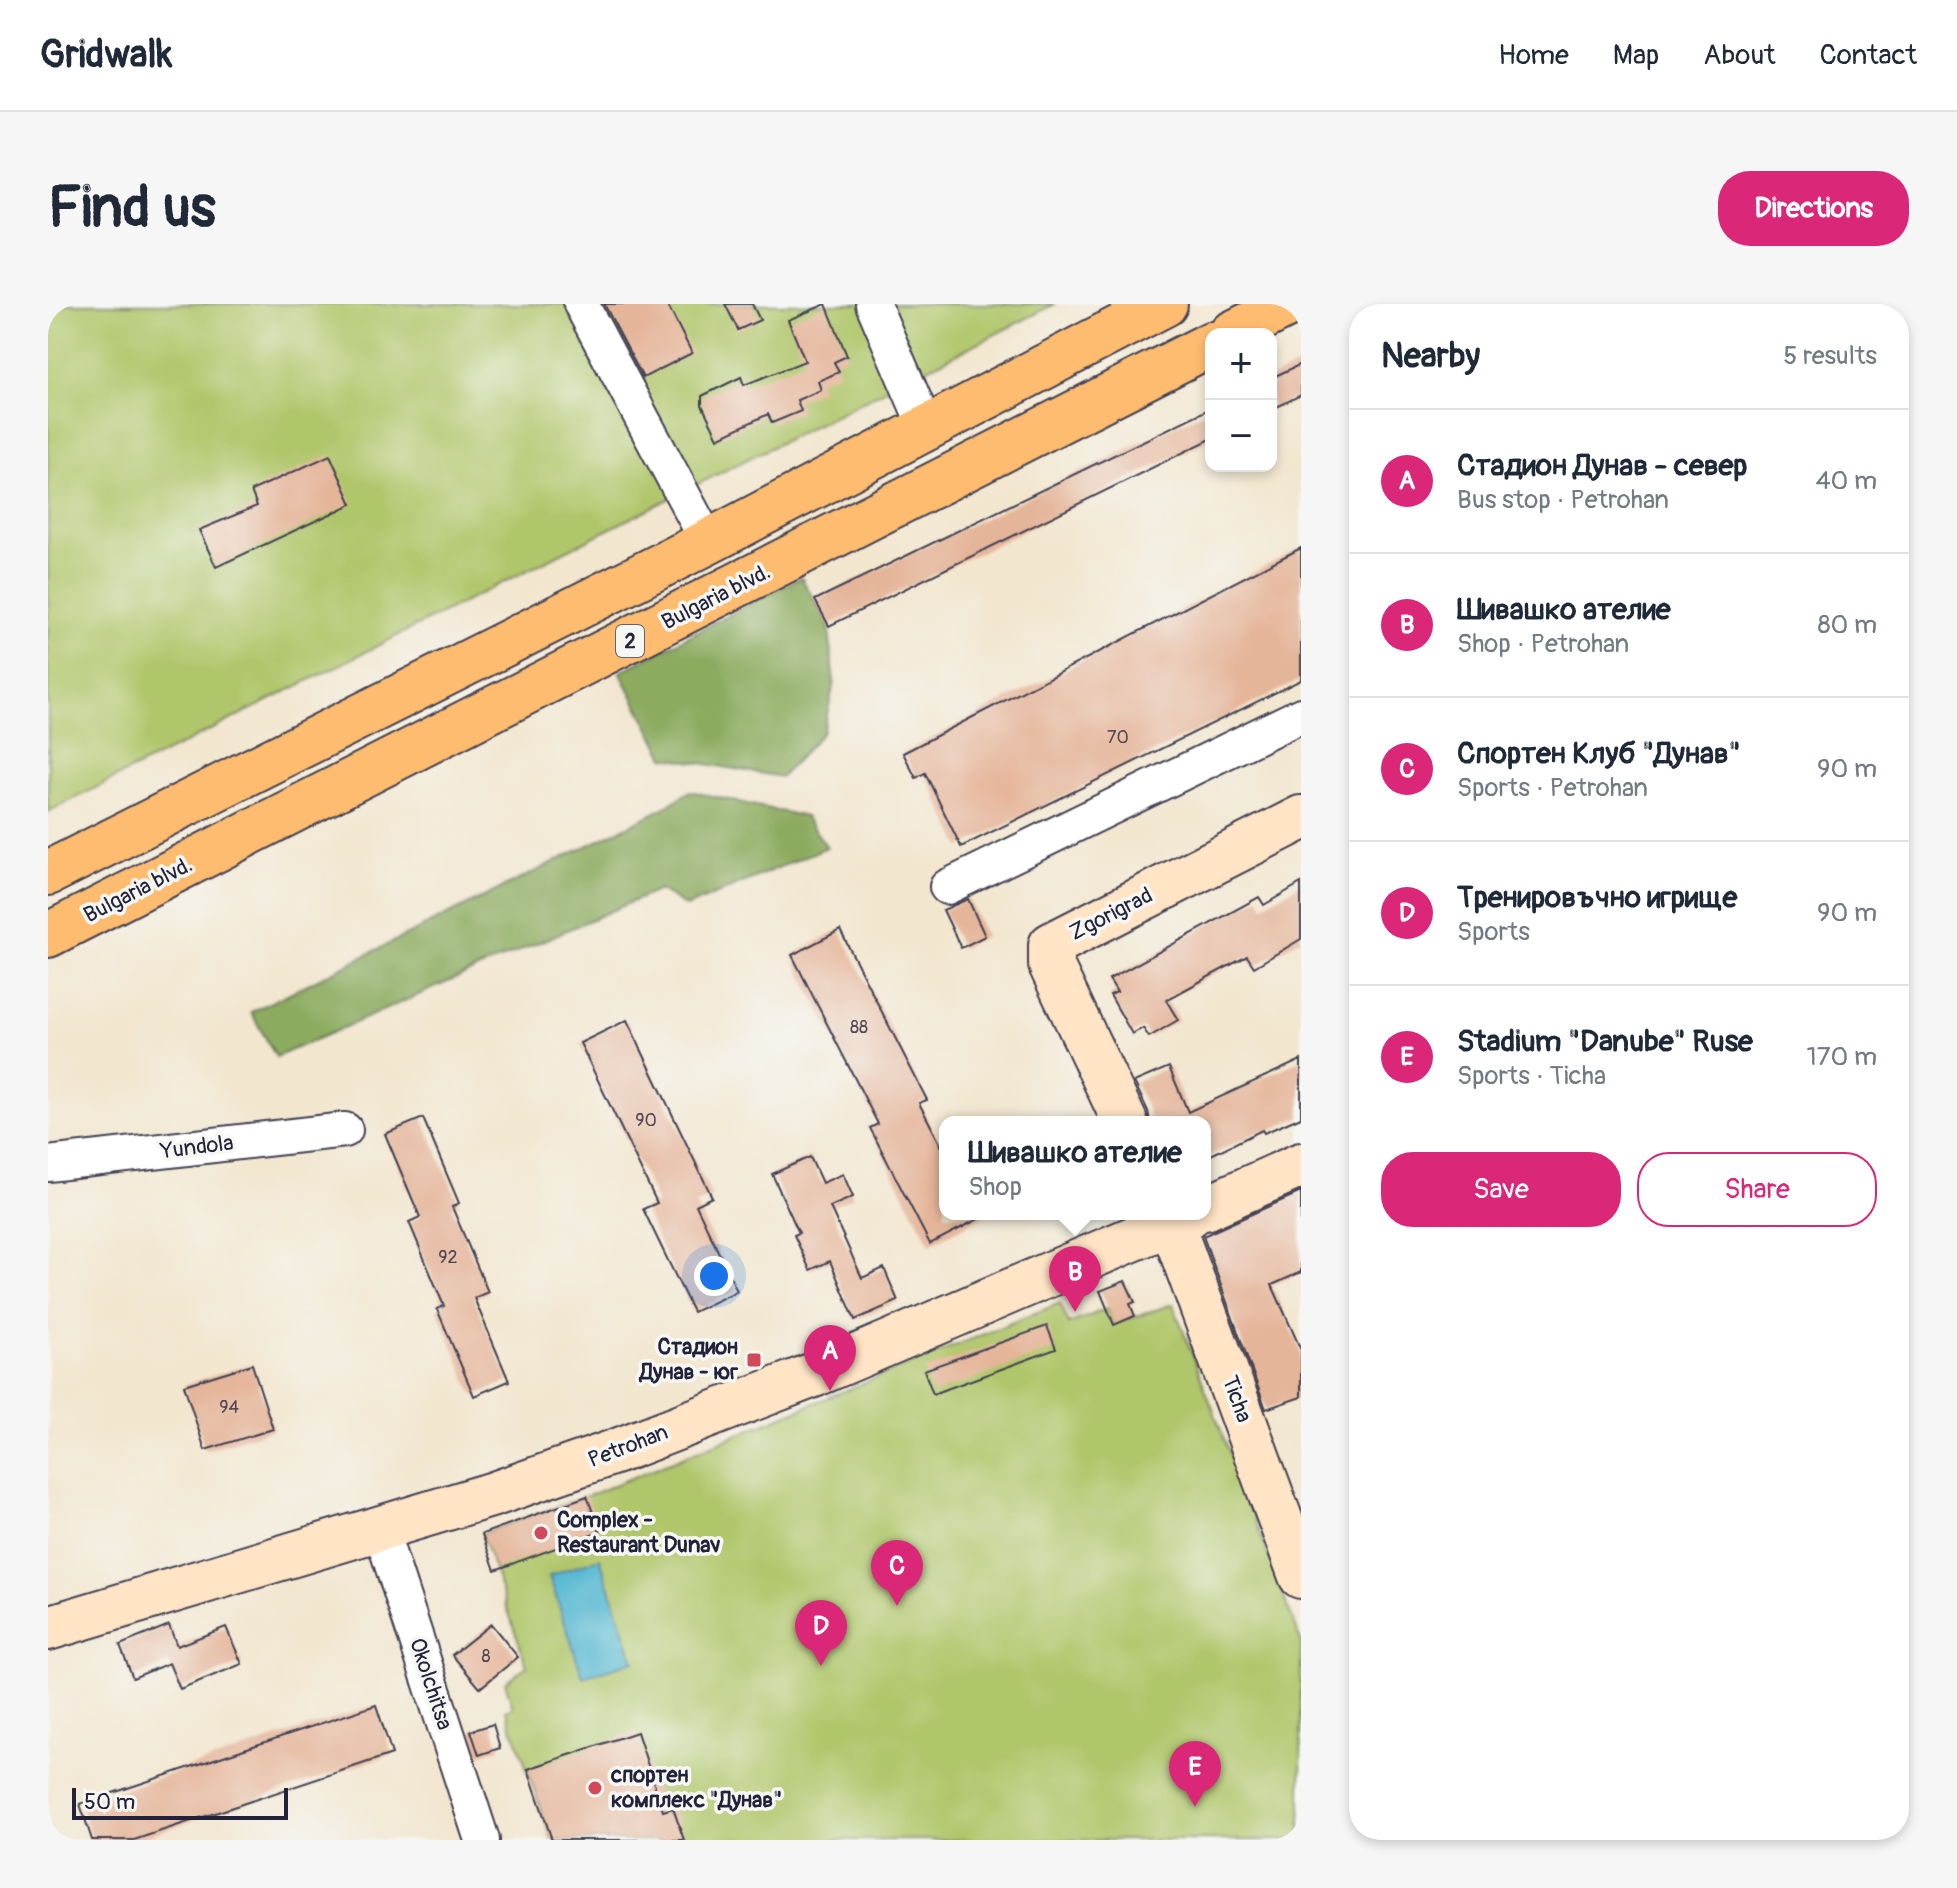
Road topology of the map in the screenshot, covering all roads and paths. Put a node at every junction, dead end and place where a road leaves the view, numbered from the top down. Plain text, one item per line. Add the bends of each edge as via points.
1 (581, 304) edge
2 (873, 304) edge
3 (1165, 304) edge
4 (1290, 304) edge
5 (1243, 328) edge
6 (1205, 347) edge
7 (927, 430) junction
8 (708, 542) junction
9 (1301, 715) edge
10 (1301, 818) edge
11 (48, 873) edge
12 (947, 887) dead end
13 (48, 935) edge
14 (1122, 1116) edge
15 (345, 1130) dead end
16 (48, 1164) edge
17 (1301, 1165) edge
18 (1211, 1203) edge
19 (1170, 1220) edge
20 (1186, 1220) edge
21 (380, 1528) junction
22 (1301, 1576) edge
23 (48, 1628) edge
24 (482, 1840) edge

1 - 8 street
2 - 7 street
3 - 7 highway, 2
4 - 5 highway
6 - 13 highway, Bulgaria blvd. / 2
7 - 8 highway, 2
8 - 11 highway, 2
9 - 12 street
10 - 14 street, Zgorigrad via 1051,945 1051,965
15 - 16 street, Yundola
17 - 18 street, Petrohan
19 - 21 street, Petrohan via 816,1374 518,1486
20 - 22 street, Ticha
21 - 23 street, Petrohan
21 - 24 street, Okolchitsa

